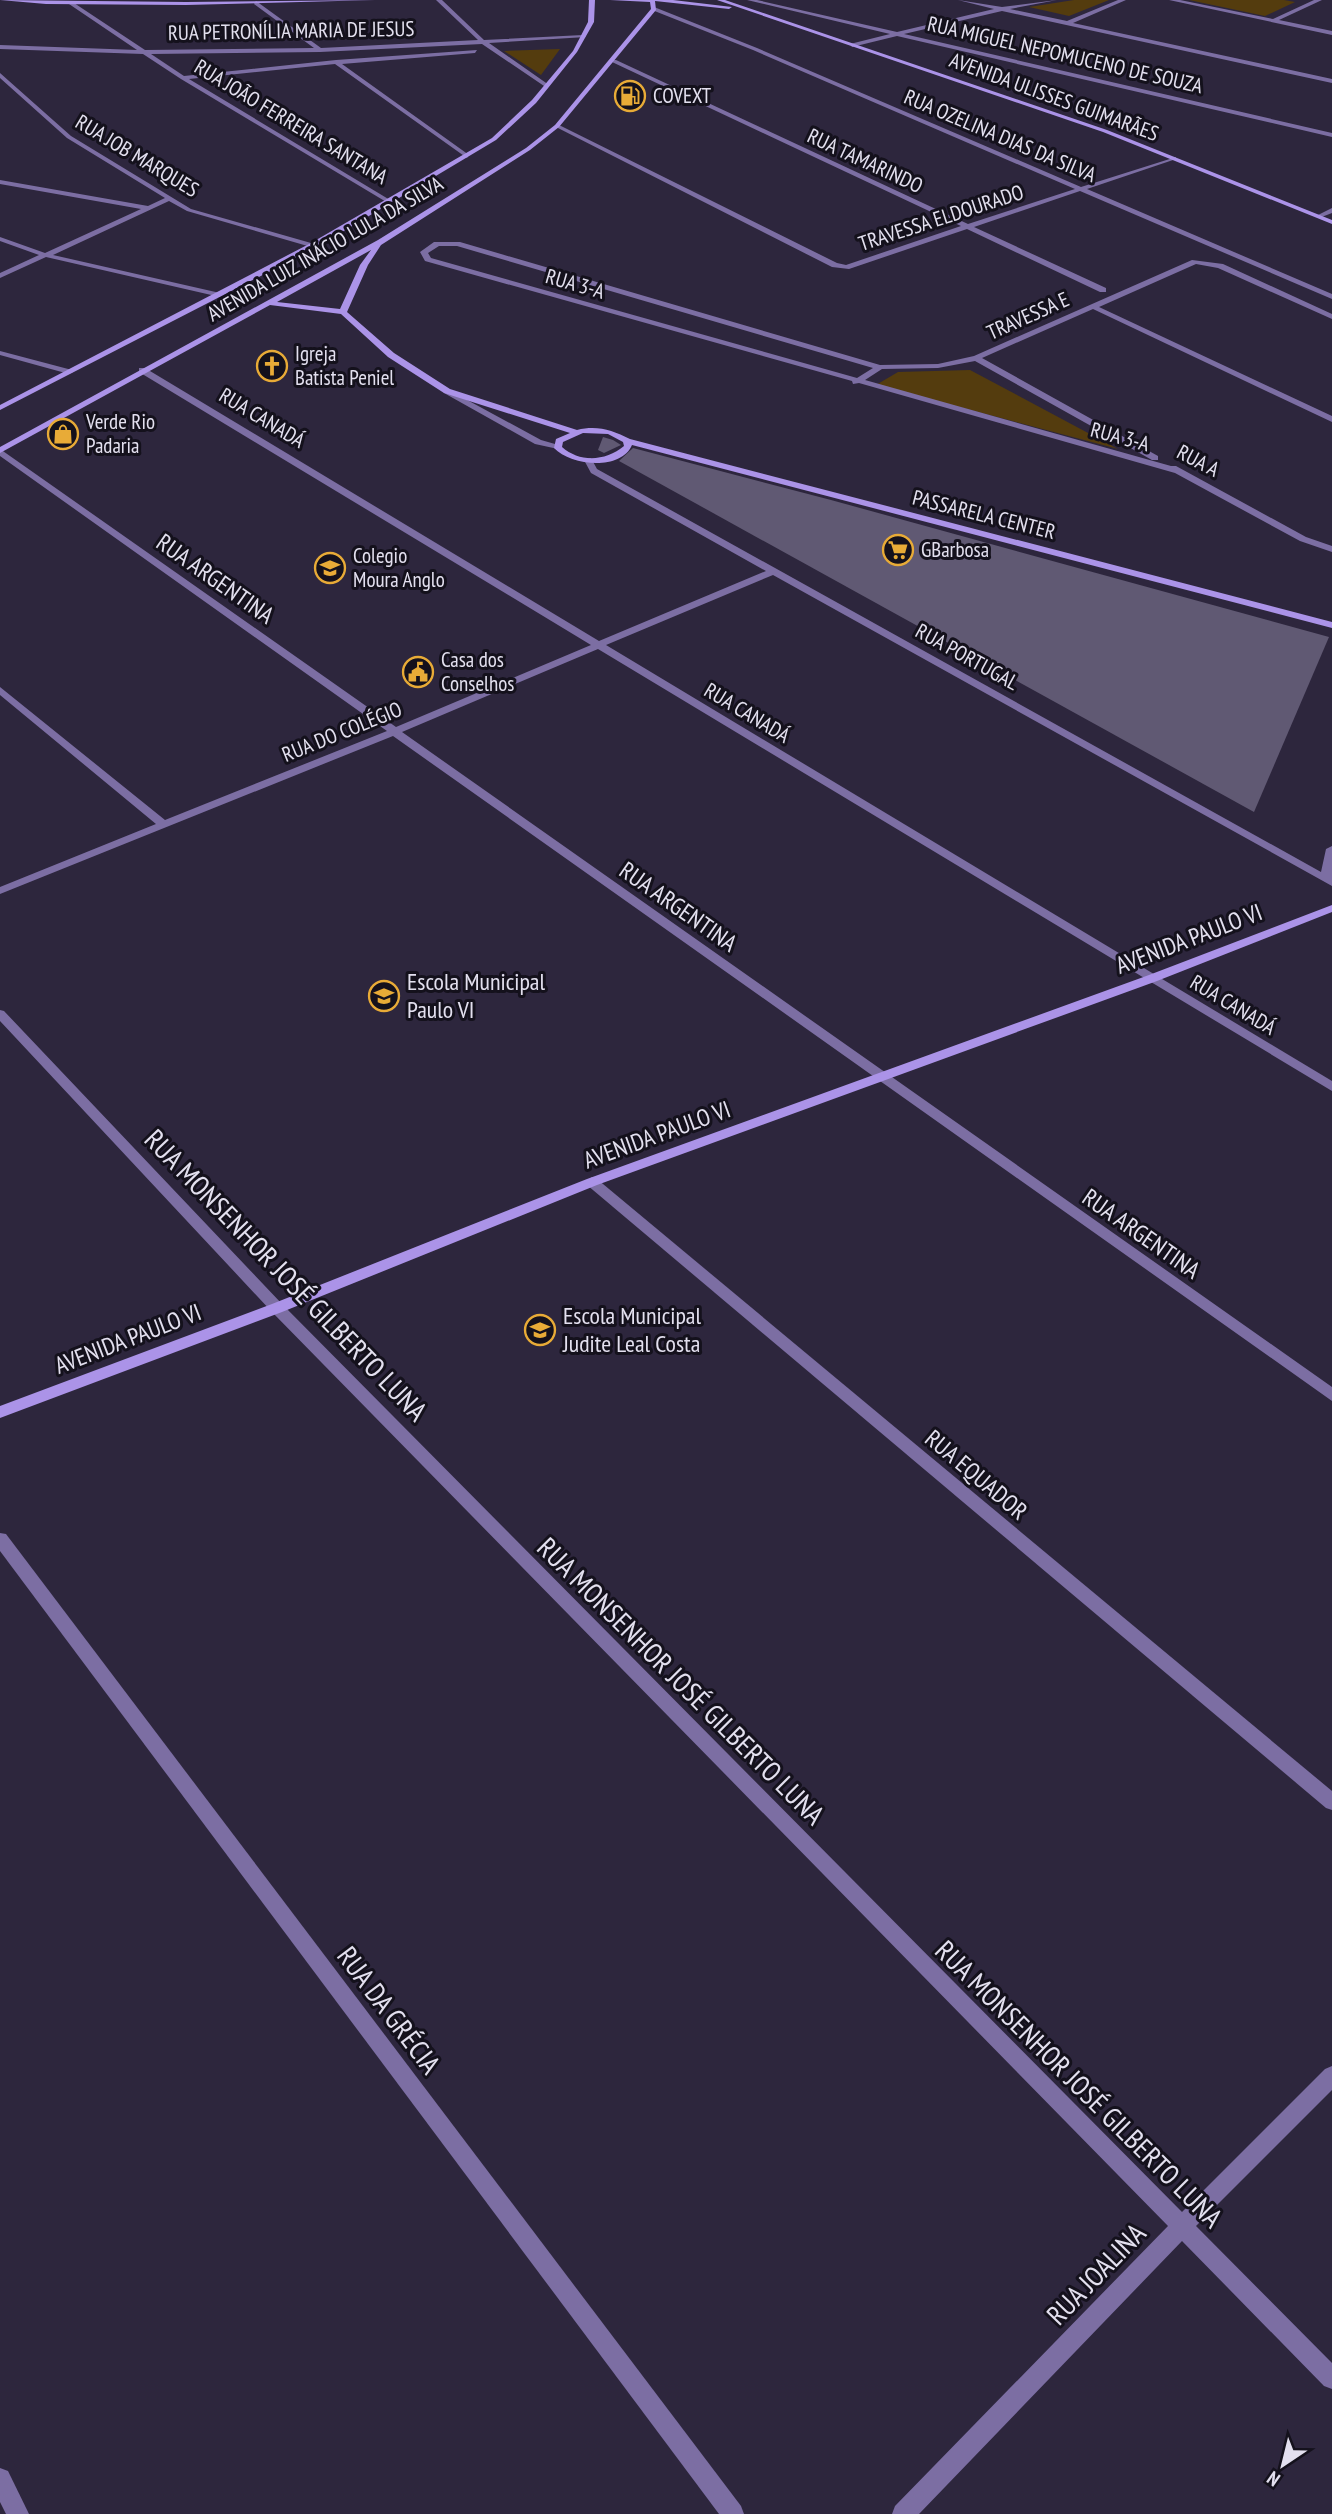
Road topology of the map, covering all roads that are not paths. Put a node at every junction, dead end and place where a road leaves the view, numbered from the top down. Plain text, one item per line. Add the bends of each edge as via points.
1 (0, 0) edge
2 (372, 0) edge
3 (439, 0) edge
4 (592, 0) edge
5 (613, 0) edge
6 (653, 0) edge
7 (720, 0) edge
8 (750, 0) edge
9 (961, 0) edge
10 (1054, 0) edge
11 (1123, 0) edge
12 (1171, 0) edge
13 (1318, 0) edge
14 (1332, 2) edge
15 (71, 3) junction
16 (256, 3) junction
17 (654, 9) junction
18 (1001, 9) junction
19 (761, 15) junction
20 (1273, 21) junction
21 (1068, 23) junction
22 (1332, 33) edge
23 (896, 34) junction
24 (583, 37) junction
25 (483, 41) junction
26 (852, 45) junction
27 (577, 46) junction
28 (0, 47) edge
29 (320, 50) junction
30 (495, 50) junction
31 (144, 52) junction
32 (614, 61) junction
33 (337, 62) junction
34 (0, 75) edge
35 (183, 78) junction
36 (1332, 81) edge
37 (547, 86) junction
38 (557, 126) junction
39 (1332, 135) edge
40 (467, 156) junction
41 (1174, 158) junction
42 (0, 181) edge
43 (1081, 190) junction
44 (168, 199) junction
45 (388, 201) junction
46 (151, 208) junction
47 (1332, 210) edge
48 (1319, 216) junction
49 (1332, 222) edge
50 (966, 228) junction
51 (0, 239) edge
52 (380, 242) junction
53 (314, 245) junction
54 (45, 256) junction
55 (0, 276) edge
56 (1103, 290) dead end
57 (218, 295) junction
58 (1332, 298) edge
59 (269, 303) junction
60 (1092, 306) junction
61 (343, 312) junction
62 (1332, 317) edge
63 (0, 354) edge
64 (976, 358) junction
65 (880, 367) junction
66 (142, 370) junction
67 (69, 372) junction
68 (856, 382) junction
69 (447, 391) junction
70 (0, 408) edge
71 (1332, 419) edge
72 (576, 432) junction
73 (627, 441) junction
74 (558, 446) junction
75 (0, 451) edge
76 (588, 460) junction
77 (1179, 471) junction
78 (1332, 549) edge
79 (774, 571) junction
80 (1332, 625) edge
81 (597, 646) junction
82 (0, 690) edge
83 (393, 732) junction
84 (164, 825) junction
85 (1332, 849) edge
86 (1328, 881) edge
87 (0, 891) edge
88 (1332, 908) edge
89 (1153, 978) junction
90 (0, 1014) edge
91 (882, 1077) junction
92 (1332, 1087) edge
93 (592, 1182) junction
94 (277, 1308) junction
95 (1332, 1395) edge
96 (0, 1412) edge
97 (0, 1539) edge
98 (1332, 1802) edge
99 (1332, 2076) edge
100 (1182, 2225) junction
101 (1332, 2378) edge
102 (0, 2479) edge
103 (18, 2514) edge
104 (733, 2514) edge
105 (903, 2514) edge

1 - 15 street
2 - 16 street
3 - 25 street
4 - 24 street, AVENIDA LUIZ INÁCIO LULA DA SILVA via 592,21
5 - 6 street
6 - 17 street
6 - 19 street via 706,3
7 - 19 street
8 - 23 street, RUA MIGUEL NEPOMUCENO DE SOUZA
9 - 18 street
10 - 18 street
11 - 21 street
12 - 20 street
13 - 14 street
13 - 20 street
15 - 16 street
15 - 31 street, RUA JOÃO FERREIRA SANTANA
16 - 29 street
17 - 32 street, AVENIDA LUIZ INÁCIO LULA DA SILVA
17 - 43 street, RUA OZELINA DIAS DA SILVA
18 - 21 street
18 - 23 street
19 - 26 street, AVENIDA ULISSES GUIMARÃES
20 - 22 street
21 - 36 street
23 - 26 street
23 - 39 street, RUA MIGUEL NEPOMUCENO DE SOUZA
24 - 25 street, RUA PETRONÍLIA MARIA DE JESUS
24 - 27 street, AVENIDA LUIZ INÁCIO LULA DA SILVA
25 - 29 street, RUA PETRONÍLIA MARIA DE JESUS
25 - 30 street
26 - 41 street, AVENIDA ULISSES GUIMARÃES
27 - 30 street, RUA PETRONÍLIA MARIA DE JESUS
27 - 37 street, AVENIDA LUIZ INÁCIO LULA DA SILVA
28 - 31 street, RUA PETRONÍLIA MARIA DE JESUS
29 - 31 street, RUA PETRONÍLIA MARIA DE JESUS
29 - 33 street
30 - 33 street, RUA PETRONÍLIA MARIA DE JESUS
30 - 37 street
31 - 35 street, RUA JOÃO FERREIRA SANTANA
32 - 38 street, AVENIDA LUIZ INÁCIO LULA DA SILVA
32 - 50 street, RUA TAMARINDO
33 - 35 street, RUA PETRONÍLIA MARIA DE JESUS
33 - 40 street
34 - 44 street, RUA JOB MARQUES via 69,137
35 - 45 street, RUA JOÃO FERREIRA SANTANA
37 - 40 street, AVENIDA LUIZ INÁCIO LULA DA SILVA via 515,123
38 - 50 street, TRAVESSA ELDOURADO via 839,266 850,267
38 - 52 street, AVENIDA LUIZ INÁCIO LULA DA SILVA
40 - 45 street, AVENIDA LUIZ INÁCIO LULA DA SILVA
41 - 43 street, TRAVESSA ELDOURADO
41 - 48 street, AVENIDA ULISSES GUIMARÃES
42 - 46 street
43 - 50 street, TRAVESSA ELDOURADO
43 - 58 street, RUA OZELINA DIAS DA SILVA
44 - 46 street
44 - 53 street, RUA JOB MARQUES via 221,221
45 - 53 street, AVENIDA LUIZ INÁCIO LULA DA SILVA
46 - 54 street
47 - 48 street
48 - 49 street, AVENIDA ULISSES GUIMARÃES
50 - 56 street, RUA TAMARINDO
51 - 54 street
52 - 59 street, AVENIDA LUIZ INÁCIO LULA DA SILVA
52 - 61 street
53 - 57 street, AVENIDA LUIZ INÁCIO LULA DA SILVA
54 - 55 street
54 - 57 street
57 - 67 street, AVENIDA LUIZ INÁCIO LULA DA SILVA
59 - 61 street
59 - 66 street, AVENIDA LUIZ INÁCIO LULA DA SILVA
60 - 62 street, TRAVESSA E via 1191,263 1209,263
60 - 64 street, TRAVESSA E
60 - 71 street
61 - 69 street via 391,355
63 - 67 street
64 - 65 street, TRAVESSA E via 938,366
64 - 77 street, RUA A
65 - 68 street
65 - 68 street, RUA 3-A via 457,244 437,244 424,252 428,259
66 - 75 street, AVENIDA LUIZ INÁCIO LULA DA SILVA
66 - 81 street, RUA CANADÁ
67 - 70 street, AVENIDA LUIZ INÁCIO LULA DA SILVA
68 - 77 street, RUA 3-A
69 - 72 street
69 - 74 street via 538,442
72 - 73 street, PASSARELA CENTER via 610,432
72 - 74 street
73 - 76 street via 622,454
73 - 80 street, PASSARELA CENTER
74 - 76 street via 565,455
75 - 83 street, RUA ARGENTINA
76 - 79 street, RUA PORTUGAL via 594,471
77 - 78 street, RUA A via 1303,539
79 - 81 street, RUA DO COLÉGIO
79 - 86 street, RUA PORTUGAL
81 - 83 street, RUA DO COLÉGIO
81 - 89 street, RUA CANADÁ
82 - 84 street
83 - 84 street, RUA DO COLÉGIO
83 - 91 street, RUA ARGENTINA
84 - 87 street, RUA DO COLÉGIO
85 - 86 street
88 - 89 street, AVENIDA PAULO VI
89 - 91 street, AVENIDA PAULO VI
89 - 92 street, RUA CANADÁ
90 - 94 street, RUA MONSENHOR JOSÉ GILBERTO LUNA
91 - 93 street, AVENIDA PAULO VI
91 - 95 street, RUA ARGENTINA
93 - 94 street, AVENIDA PAULO VI
93 - 98 street, RUA EQUADOR
94 - 96 street, AVENIDA PAULO VI
94 - 100 street, RUA MONSENHOR JOSÉ GILBERTO LUNA
97 - 104 street, RUA DA GRÉCIA
99 - 100 street, RUA JOALINA
100 - 101 street, RUA MONSENHOR JOSÉ GILBERTO LUNA
100 - 105 street, RUA JOALINA
102 - 103 street

